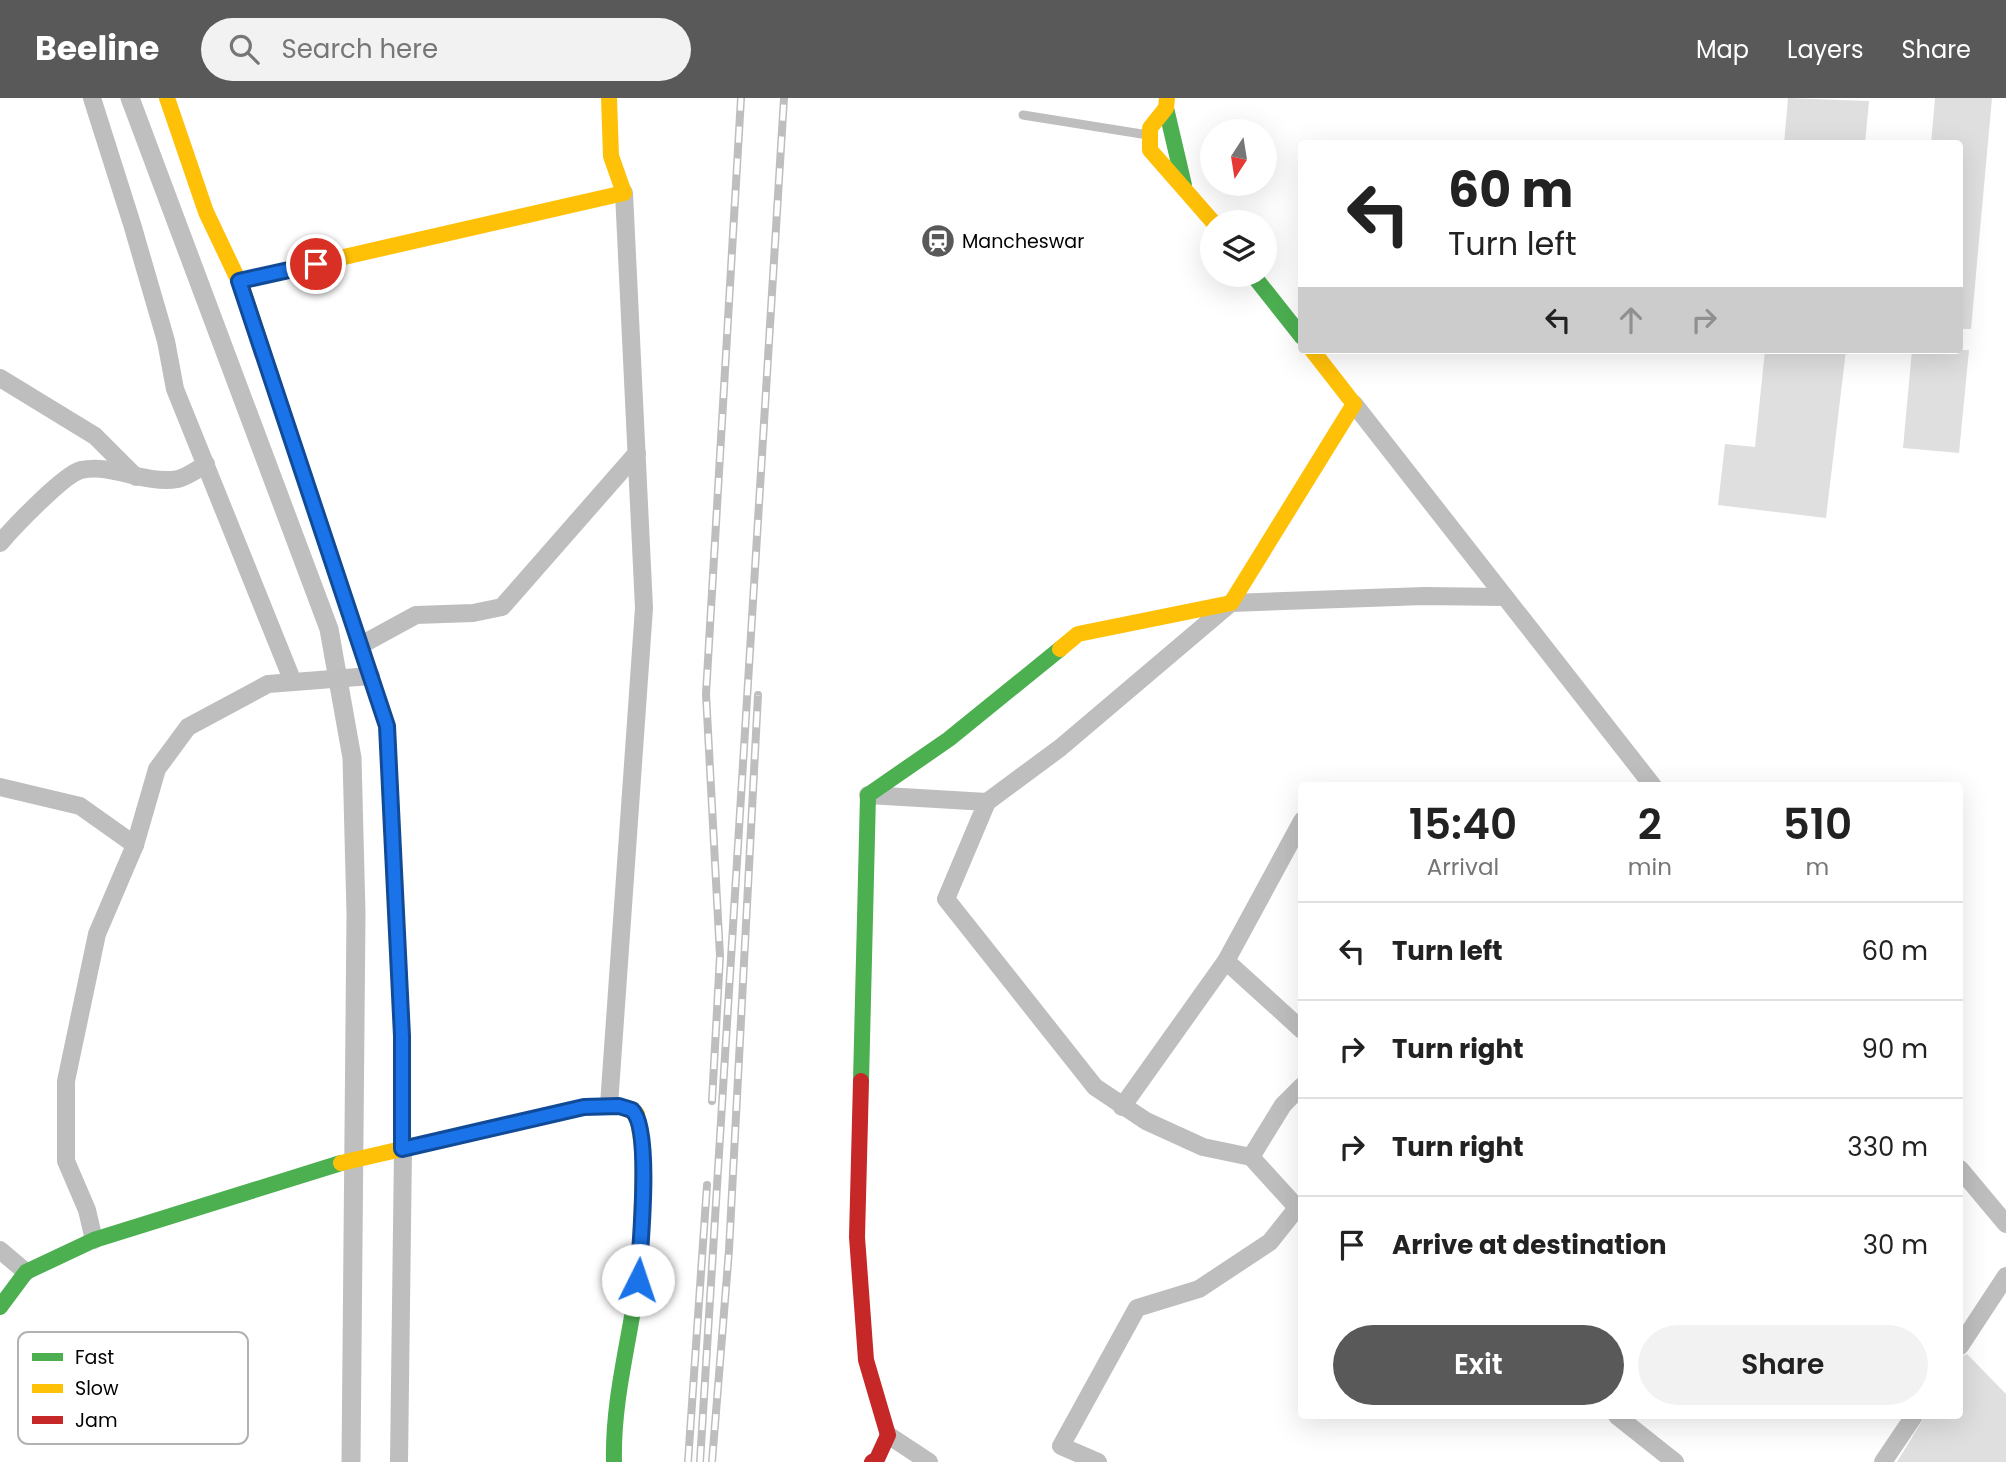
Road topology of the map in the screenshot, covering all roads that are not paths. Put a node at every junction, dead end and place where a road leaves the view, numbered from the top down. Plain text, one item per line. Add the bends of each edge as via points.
1 (92, 98) edge
2 (167, 98) edge
3 (609, 98) edge
4 (1167, 103) edge
5 (1023, 115) dead end
6 (1150, 135) junction
7 (1185, 186) junction
8 (624, 193) junction
9 (1204, 210) edge
10 (239, 281) junction
11 (1262, 287) edge
12 (1298, 332) edge
13 (1315, 354) edge
14 (0, 378) edge
15 (1354, 404) junction
16 (636, 453) junction
17 (206, 464) junction
18 (138, 479) junction
19 (0, 543) edge
20 (1505, 597) junction
21 (1231, 603) junction
22 (361, 645) junction
23 (370, 676) junction
24 (295, 682) junction
25 (1649, 782) edge
26 (0, 787) edge
27 (868, 795) junction
28 (987, 802) junction
29 (1298, 828) edge
30 (135, 845) junction
31 (1226, 961) junction
32 (1298, 1026) edge
33 (1298, 1090) edge
34 (609, 1105) junction
35 (1122, 1107) junction
36 (402, 1149) junction
37 (1251, 1157) junction
38 (1963, 1173) edge
39 (1298, 1209) edge
40 (1298, 1211) edge
41 (2006, 1224) edge
42 (94, 1240) junction
43 (0, 1250) edge
44 (26, 1272) junction
45 (2006, 1276) edge
46 (0, 1307) edge
47 (1963, 1341) edge
48 (1621, 1419) edge
49 (1912, 1419) edge
50 (888, 1435) junction
51 (400, 1462) edge
52 (614, 1462) edge
53 (872, 1462) edge
54 (929, 1462) edge
55 (1098, 1462) edge
56 (1675, 1462) edge
57 (1883, 1462) edge

1 - 17 street via 166,341 175,389
2 - 10 street via 206,212
3 - 8 street via 611,156
4 - 6 street
4 - 7 street
5 - 6 lane
6 - 7 street via 1150,150
7 - 9 street
8 - 10 street
8 - 16 street
10 - 22 street
11 - 12 street
13 - 15 street
14 - 18 street via 95,436
15 - 20 street
15 - 21 street
16 - 22 street via 502,607 416,615
16 - 34 street via 644,608
17 - 18 street via 179,479
17 - 24 street
18 - 19 street via 101,468 78,471
20 - 21 street
20 - 25 street
21 - 27 street via 1078,634 948,739
21 - 28 street via 1060,748
22 - 23 street
23 - 24 street
23 - 36 street via 387,726 402,1036
24 - 30 street via 268,684 188,727 157,769
26 - 30 street via 80,806
27 - 28 street
27 - 50 street via 857,1237 866,1360
28 - 35 street via 946,899 1095,1087
29 - 31 street
30 - 42 street via 97,934 66,1081 66,1161
31 - 32 street
31 - 35 street
33 - 37 street via 1283,1105
34 - 36 street
34 - 52 street via 637,1114 643,1157 636,1297 614,1405
35 - 37 street via 1203,1147
36 - 42 street via 313,1169
36 - 51 street
37 - 39 street
38 - 41 street
40 - 55 street via 1270,1242 1199,1289 1137,1308 1060,1446
42 - 44 street
43 - 44 street
44 - 46 street
45 - 47 street
48 - 56 street
49 - 57 street
50 - 53 street
50 - 54 street

